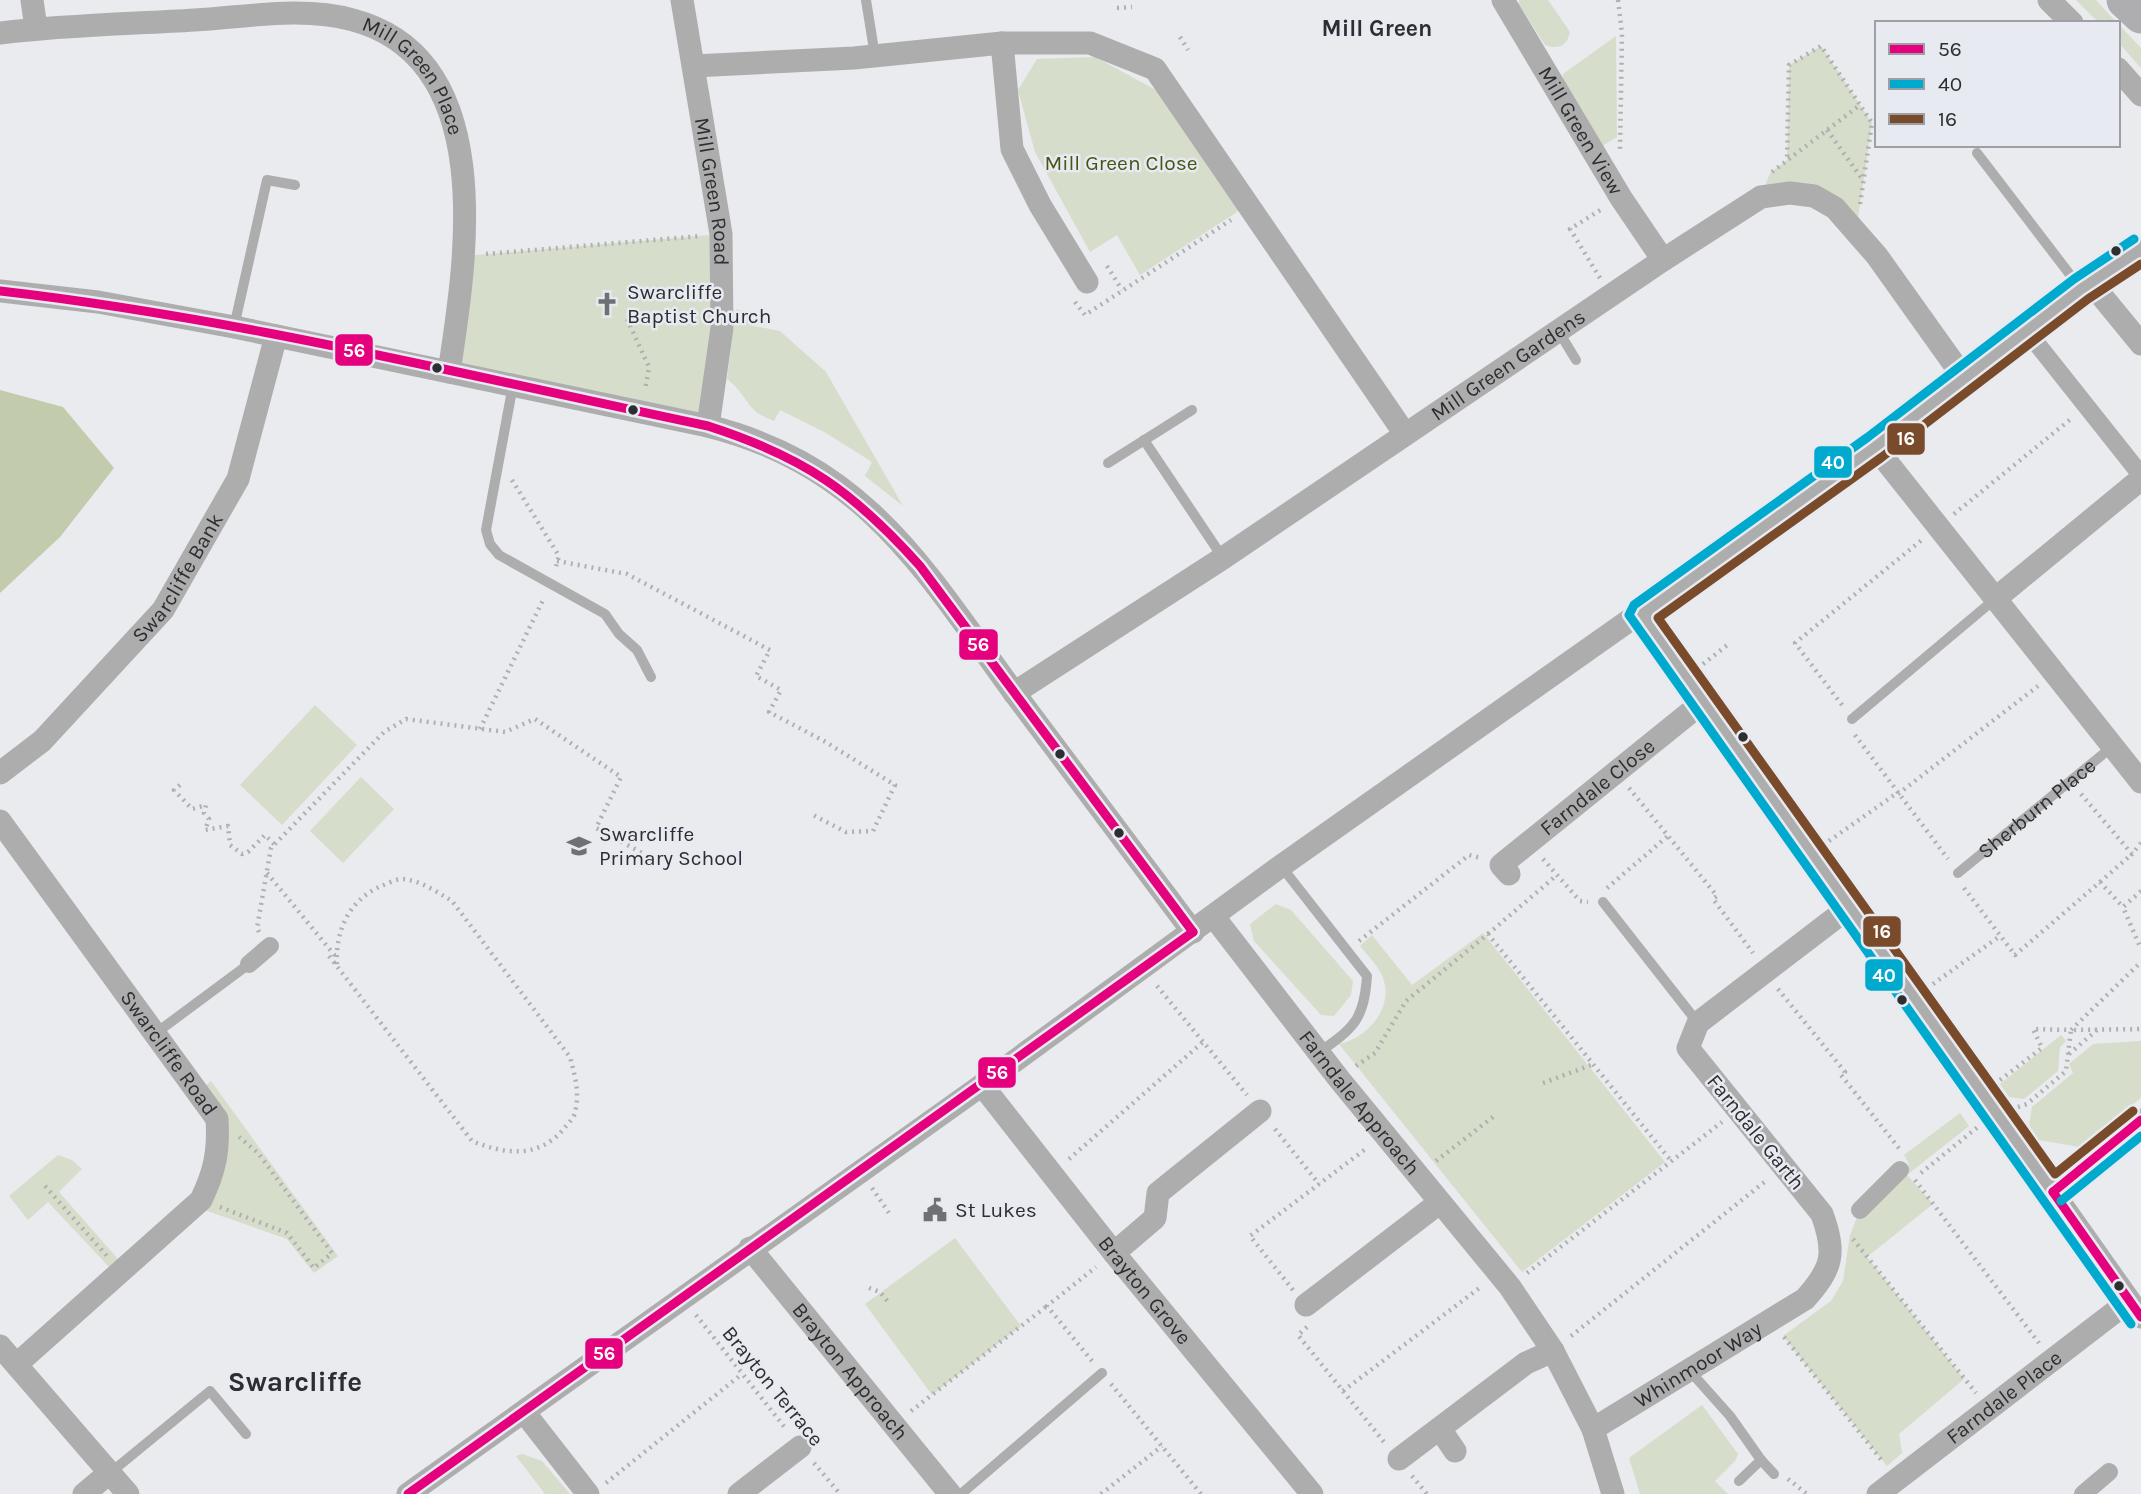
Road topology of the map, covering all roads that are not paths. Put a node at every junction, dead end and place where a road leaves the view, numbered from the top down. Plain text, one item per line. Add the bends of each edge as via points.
1 (32, 0) edge
2 (682, 0) edge
3 (866, 0) edge
4 (1503, 0) edge
5 (2049, 0) edge
6 (2125, 0) edge
7 (300, 7) edge
8 (2141, 15) edge
9 (2070, 21) edge
10 (36, 28) junction
11 (0, 33) edge
12 (1002, 43) junction
13 (875, 56) junction
14 (694, 66) junction
15 (2120, 71) edge
16 (2141, 95) edge
17 (1977, 153) dead end
18 (295, 185) dead end
19 (2141, 249) edge
20 (1663, 260) junction
21 (2086, 286) junction
22 (1078, 288) road end
23 (0, 291) edge
24 (234, 327) junction
25 (2026, 330) junction
26 (1559, 332) junction
27 (276, 336) junction
28 (2141, 344) edge
29 (1576, 360) dead end
30 (449, 372) junction
31 (1964, 378) junction
32 (513, 385) junction
33 (1192, 410) dead end
34 (708, 426) junction
35 (1405, 434) junction
36 (1144, 440) junction
37 (1875, 447) junction
38 (1108, 463) dead end
39 (2141, 477) edge
40 (1223, 558) junction
41 (1995, 598) junction
42 (1641, 615) junction
43 (651, 677) dead end
44 (1014, 693) junction
45 (1703, 702) junction
46 (1852, 719) road end
47 (2114, 744) junction
48 (0, 773) edge
49 (2141, 782) edge
50 (0, 821) edge
51 (1281, 866) junction
52 (1505, 869) road end
53 (1958, 873) road end
54 (1603, 902) road end
55 (1851, 906) junction
56 (1214, 917) junction
57 (1193, 932) junction
58 (270, 946) road end
59 (249, 964) joint
60 (1698, 1023) junction
61 (156, 1033) junction
62 (1318, 1053) junction
63 (982, 1085) junction
64 (1260, 1111) road end
65 (2141, 1120) edge
66 (1905, 1171) road end
67 (2053, 1192) junction
68 (1439, 1203) junction
69 (1860, 1210) dead end
70 (1841, 1239) joint
71 (750, 1248) junction
72 (1114, 1253) junction
73 (1306, 1305) dead end
74 (2135, 1309) edge
75 (0, 1346) edge
76 (1553, 1350) junction
77 (16, 1364) junction
78 (1689, 1370) junction
79 (1102, 1373) dead end
80 (524, 1412) junction
81 (1440, 1429) junction
82 (1592, 1429) junction
83 (246, 1434) dead end
84 (800, 1447) road end
85 (1455, 1451) dead end
86 (1399, 1459) dead end
87 (1761, 1460) junction
88 (2109, 1472) dead end
89 (109, 1473) junction
90 (1774, 1474) dead end
91 (1739, 1480) dead end
92 (595, 1490) edge
93 (84, 1494) edge
94 (128, 1494) edge
95 (408, 1494) edge
96 (739, 1494) edge
97 (950, 1494) edge
98 (961, 1494) edge
99 (1312, 1494) edge
100 (1614, 1494) edge
101 (1878, 1494) edge
102 (2083, 1494) edge

1 - 10 street
2 - 14 street, Mill Green Road
3 - 13 lane
4 - 20 street, Mill Green View
5 - 9 street
6 - 8 highway
7 - 10 street, Mill Green Place
7 - 30 street, Mill Green Place via 387,33 419,61 447,99 462,152 464,256
10 - 11 street, Mill Green Place
12 - 13 street
12 - 22 street via 1012,149 1072,256
12 - 35 street via 1090,43 1156,69
13 - 14 street
14 - 34 street, Mill Green Road via 722,234 722,328
15 - 16 street
17 - 21 lane
18 - 24 lane via 267,180
19 - 21 street
20 - 26 street, Mill Green Gardens
20 - 31 street, Mill Green Gardens via 1761,197 1814,196 1835,208 1877,256
21 - 25 street
21 - 28 street
23 - 24 street via 98,302
24 - 27 street
25 - 31 street
25 - 39 street
26 - 29 lane
26 - 35 street, Mill Green Gardens
27 - 30 street
27 - 48 street, Swarcliffe Bank via 238,479 163,610 42,741
30 - 32 street
31 - 37 street
32 - 34 street
32 - 43 lane via 486,530 490,544 499,555 605,614 636,650
33 - 36 lane
34 - 44 street via 782,452 838,484 869,509 924,571
35 - 40 street, Mill Green Gardens
36 - 38 lane
36 - 40 lane
37 - 41 street, Sherburn Place
37 - 42 street
39 - 41 street
40 - 44 street, Mill Green Gardens
41 - 46 lane
41 - 47 street, Sherburn Place
42 - 45 street
42 - 51 street
44 - 57 street
45 - 52 street, Farndale Close via 1528,843
45 - 55 street
47 - 49 street, Sherburn Place
47 - 53 lane, Sherburn Place
50 - 61 street, Swarcliffe Road
51 - 56 street
51 - 62 lane via 1367,976 1365,1008 1343,1036
54 - 60 lane
55 - 60 street
55 - 67 street
56 - 57 street
56 - 62 street, Farndale Approach
57 - 63 street
58 - 59 street
59 - 61 lane
60 - 70 street, Farndale Garth via 1688,1048
61 - 77 street, Swarcliffe Road via 217,1119 215,1171 201,1200
62 - 68 street, Farndale Approach
63 - 71 street
63 - 72 street, Brayton Grove
64 - 72 street via 1158,1193 1155,1218
65 - 67 street
66 - 69 street
67 - 74 street
68 - 73 street
68 - 76 street, Farndale Approach via 1504,1280
70 - 78 street, Whinmoor Way via 1824,1278 1805,1299
71 - 80 street
71 - 97 street, Brayton Approach
72 - 99 street, Brayton Grove
74 - 101 street, Farndale Place via 2052,1360
75 - 77 street
76 - 81 street via 1526,1363
76 - 82 street, Farndale Approach
77 - 89 street
78 - 82 street, Whinmoor Way
78 - 87 lane
79 - 98 lane
80 - 92 street
80 - 95 street
81 - 85 street
81 - 86 street
82 - 100 street
83 - 89 lane via 209,1391
84 - 96 street
87 - 90 lane
87 - 91 lane
88 - 102 street
89 - 93 street
89 - 94 street

